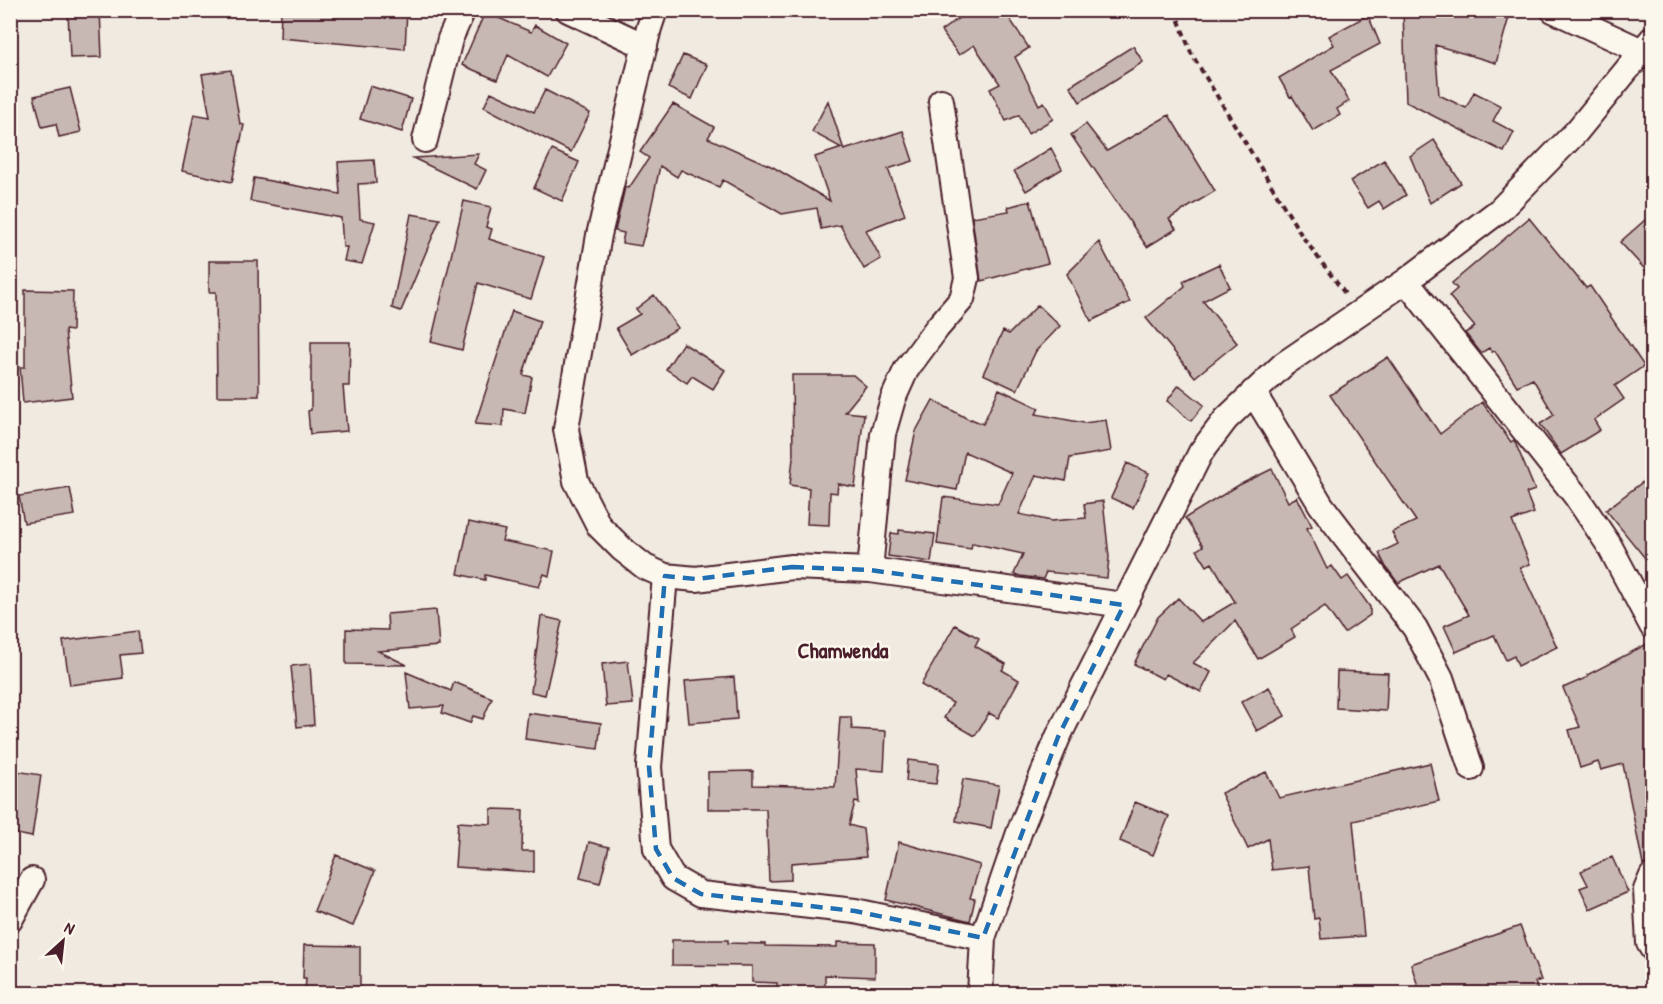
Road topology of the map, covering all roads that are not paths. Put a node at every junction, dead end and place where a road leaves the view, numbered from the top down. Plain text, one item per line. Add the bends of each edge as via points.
1 (464, 10) edge
2 (568, 10) edge
3 (655, 10) edge
4 (1553, 10) edge
5 (1647, 45) edge
6 (645, 46) junction
7 (941, 101) dead end
8 (425, 140) dead end
9 (1406, 281) junction
10 (1253, 392) junction
11 (870, 570) junction
12 (665, 576) junction
13 (1124, 605) junction
14 (1653, 626) edge
15 (1471, 768) dead end
16 (1653, 876) edge
17 (32, 880) dead end
18 (10, 920) edge
19 (983, 938) junction
20 (1653, 948) edge
21 (980, 993) edge

1 - 8 street via 450,39
2 - 6 street
3 - 6 street
4 - 5 street
5 - 9 street via 1577,131 1500,210
6 - 12 street via 599,235 566,429 576,481 599,526 645,567
7 - 11 street via 967,278 962,299 906,370 893,399 883,434
9 - 10 street via 1284,364
9 - 14 street via 1576,496 1609,545
10 - 13 street via 1201,452
10 - 15 street via 1321,505 1415,628 1441,678
11 - 12 street via 792,567 696,579
11 - 13 street
12 - 19 street via 649,767 656,849 673,878 701,894 855,911
13 - 19 street via 1059,737 1020,830
16 - 20 street via 1646,890 1649,943
17 - 18 street
19 - 21 street

